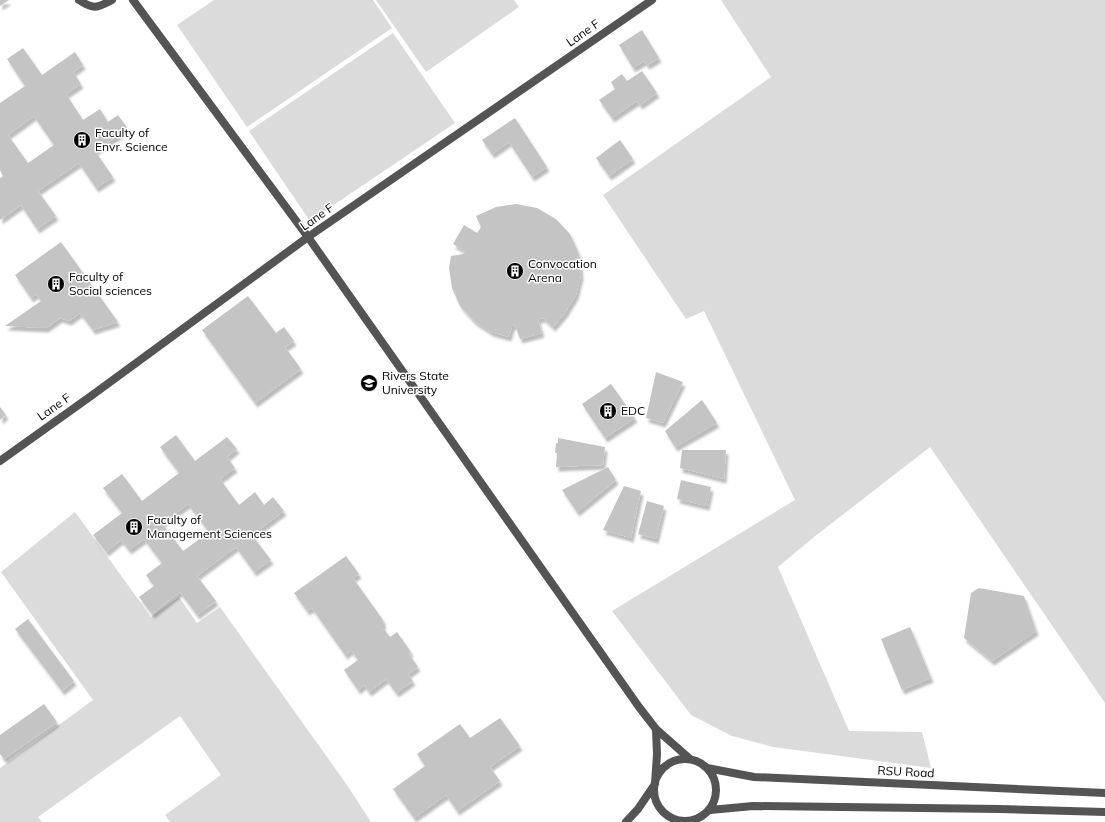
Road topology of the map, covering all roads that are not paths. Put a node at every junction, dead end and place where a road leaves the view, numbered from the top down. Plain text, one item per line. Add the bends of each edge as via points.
1 (79, 0) edge
2 (112, 0) edge
3 (133, 0) edge
4 (652, 0) edge
5 (308, 238) junction
6 (0, 461) edge
7 (656, 729) junction
8 (690, 759) junction
9 (707, 768) junction
10 (655, 784) junction
11 (1105, 793) edge
12 (710, 810) junction
13 (1105, 812) edge
14 (626, 822) edge
15 (681, 822) edge
16 (686, 822) edge

1 - 2 street via 89,7 101,6
3 - 5 street
4 - 5 street, Lane F
5 - 6 street, Lane F
5 - 7 street
7 - 8 street
7 - 10 street
8 - 9 street
8 - 10 street via 680,759 664,767
9 - 11 street, RSU Road via 754,777
9 - 12 street via 716,784 714,802
10 - 14 street
10 - 16 street via 656,802 661,810 676,820
12 - 13 street via 753,806
12 - 16 street via 699,818
15 - 16 street

